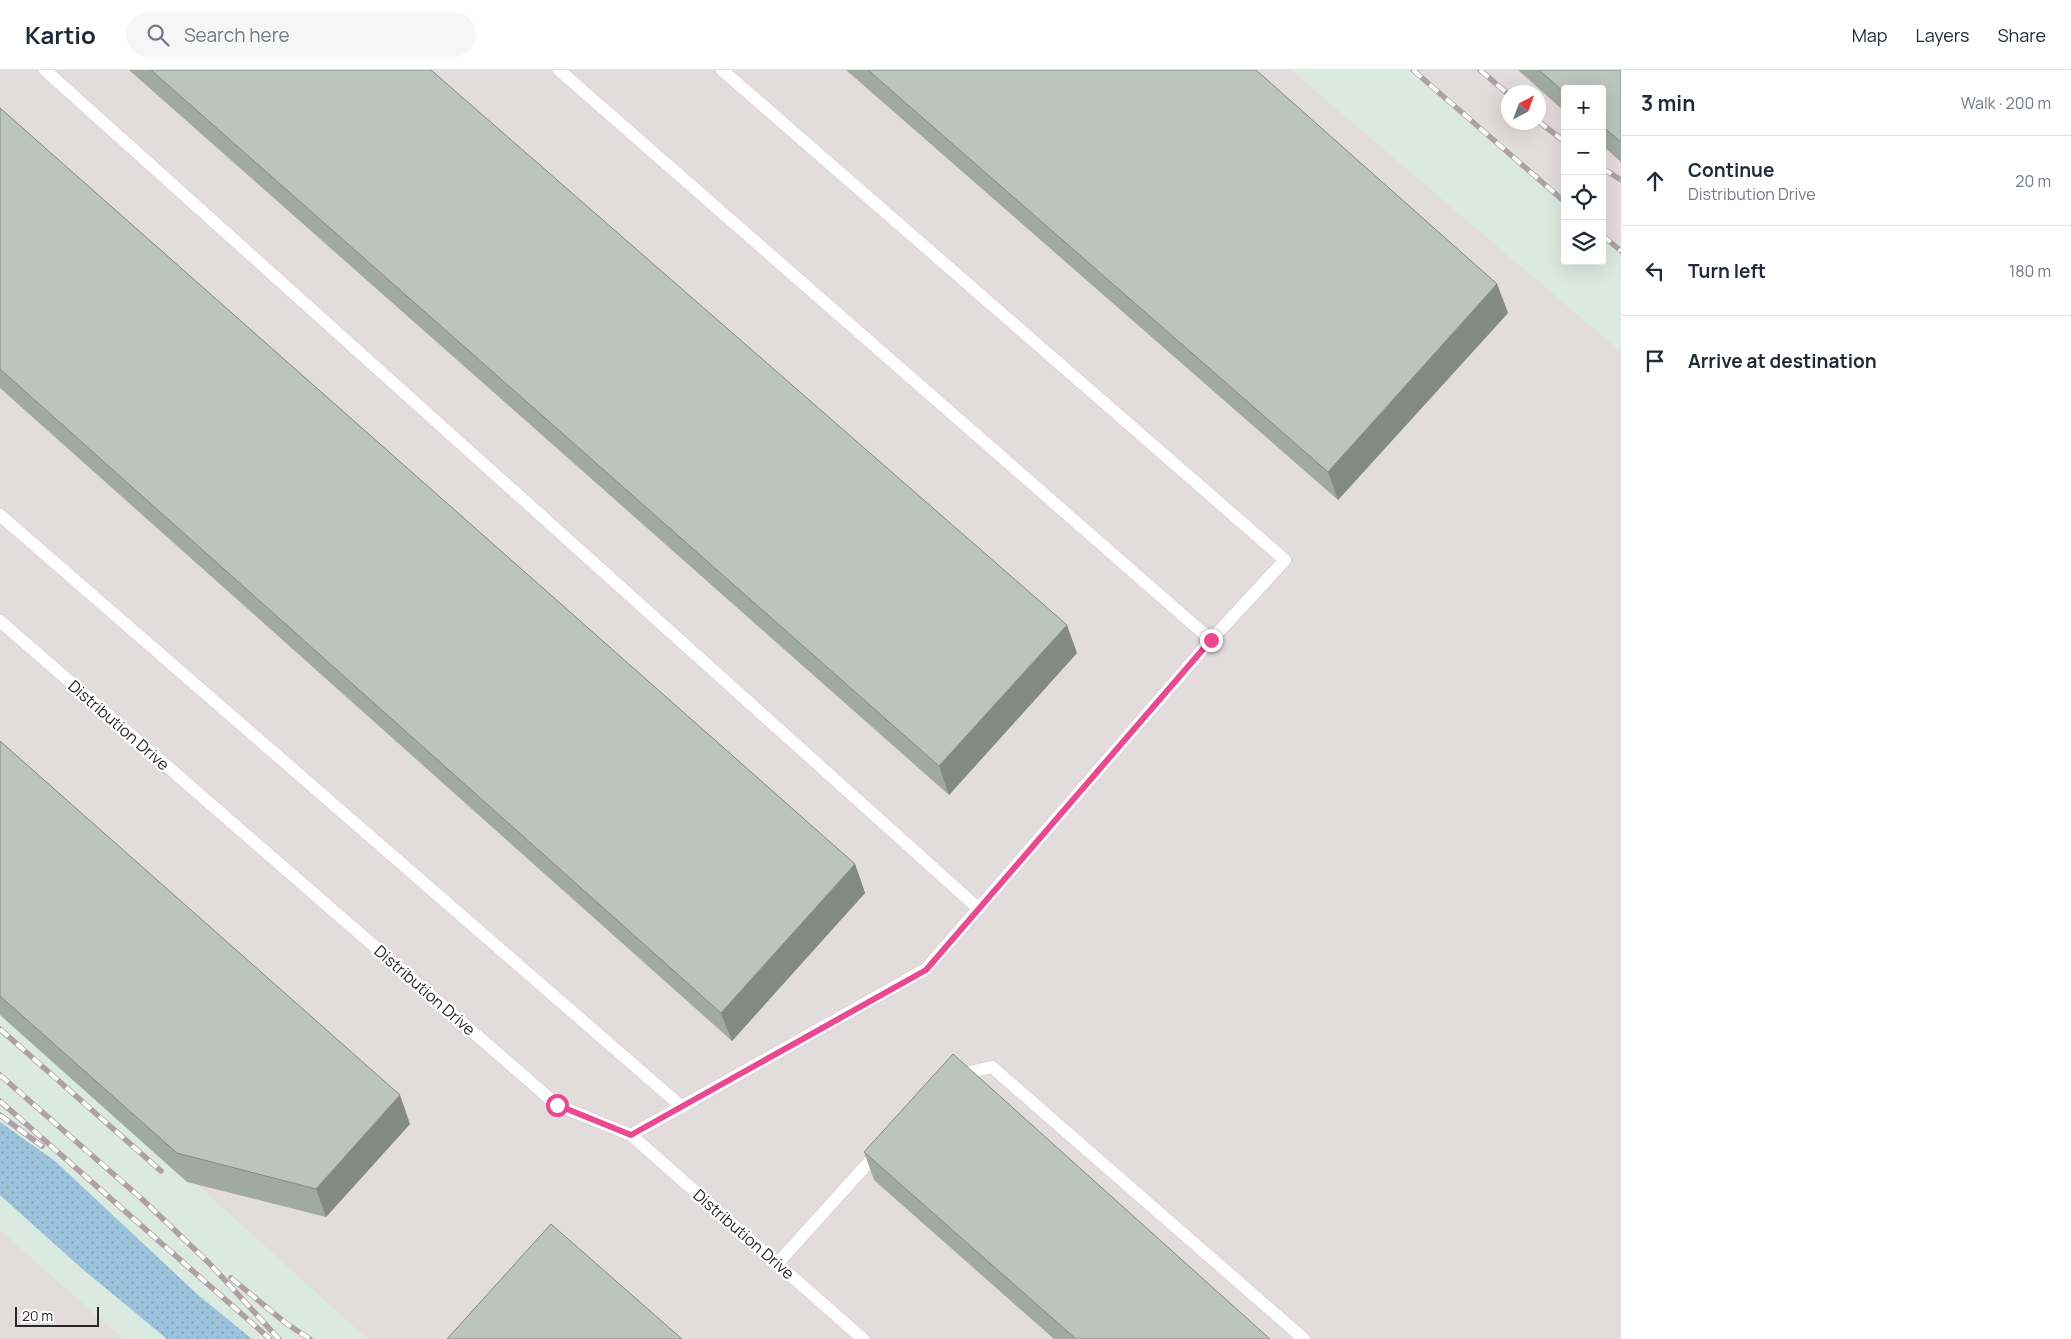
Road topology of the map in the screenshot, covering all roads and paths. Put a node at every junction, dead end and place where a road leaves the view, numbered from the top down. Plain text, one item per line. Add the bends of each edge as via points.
1 (45, 70) edge
2 (559, 70) edge
3 (722, 70) edge
4 (0, 515) edge
5 (0, 621) edge
6 (1211, 640) junction
7 (979, 909) junction
8 (945, 1078) edge
9 (682, 1107) junction
10 (631, 1135) junction
11 (887, 1142) edge
12 (777, 1264) junction
13 (863, 1339) edge
14 (1304, 1339) edge

1 - 7 lane
2 - 6 lane
3 - 6 lane via 1285,560
4 - 9 lane
5 - 10 lane, Distribution Drive via 557,1105
6 - 7 lane
7 - 9 lane via 926,970
8 - 14 lane via 992,1066
9 - 10 lane
10 - 12 lane, Distribution Drive
11 - 12 lane
12 - 13 lane, Distribution Drive

